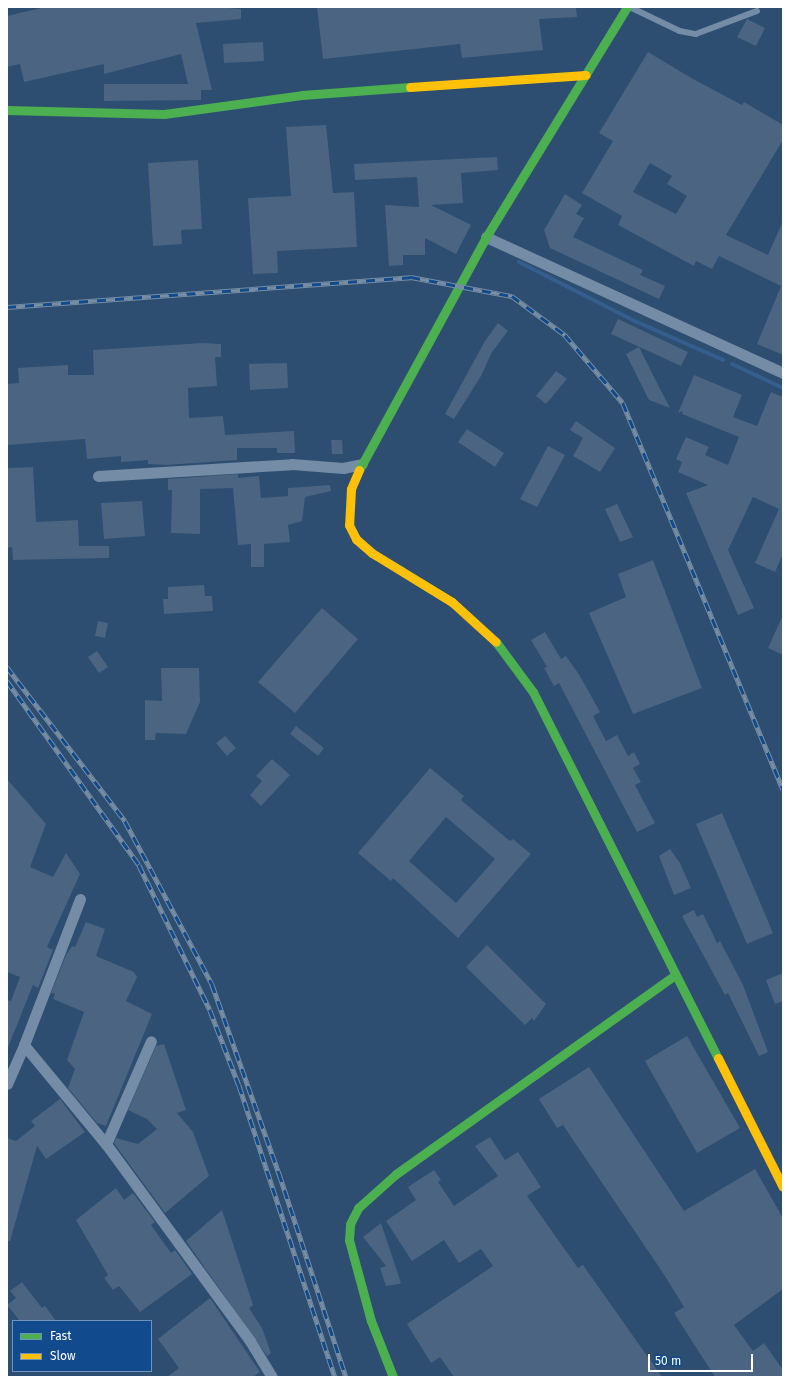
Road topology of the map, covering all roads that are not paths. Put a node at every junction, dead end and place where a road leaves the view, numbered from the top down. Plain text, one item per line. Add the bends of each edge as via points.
1 (627, 7) edge
2 (630, 7) edge
3 (757, 11) dead end
4 (586, 75) junction
5 (7, 110) edge
6 (486, 237) junction
7 (783, 373) edge
8 (362, 464) junction
9 (98, 476) dead end
10 (80, 899) dead end
11 (675, 975) junction
12 (151, 1041) dead end
13 (24, 1045) junction
14 (7, 1084) edge
15 (106, 1144) junction
16 (783, 1187) edge
17 (272, 1377) edge
18 (393, 1377) edge

1 - 4 street
2 - 3 lane via 680,31 696,34
4 - 5 street via 302,95 164,114
4 - 6 street
6 - 7 street
6 - 8 street
8 - 9 street via 343,468 292,464
8 - 11 street via 351,489 348,507 349,525 356,539 372,553 452,602 485,629 512,660 533,692
10 - 13 street
11 - 16 street
11 - 18 street via 396,1174 358,1208 352,1217 349,1240 371,1321
12 - 15 street
13 - 14 street
13 - 15 street
15 - 17 street via 250,1341

